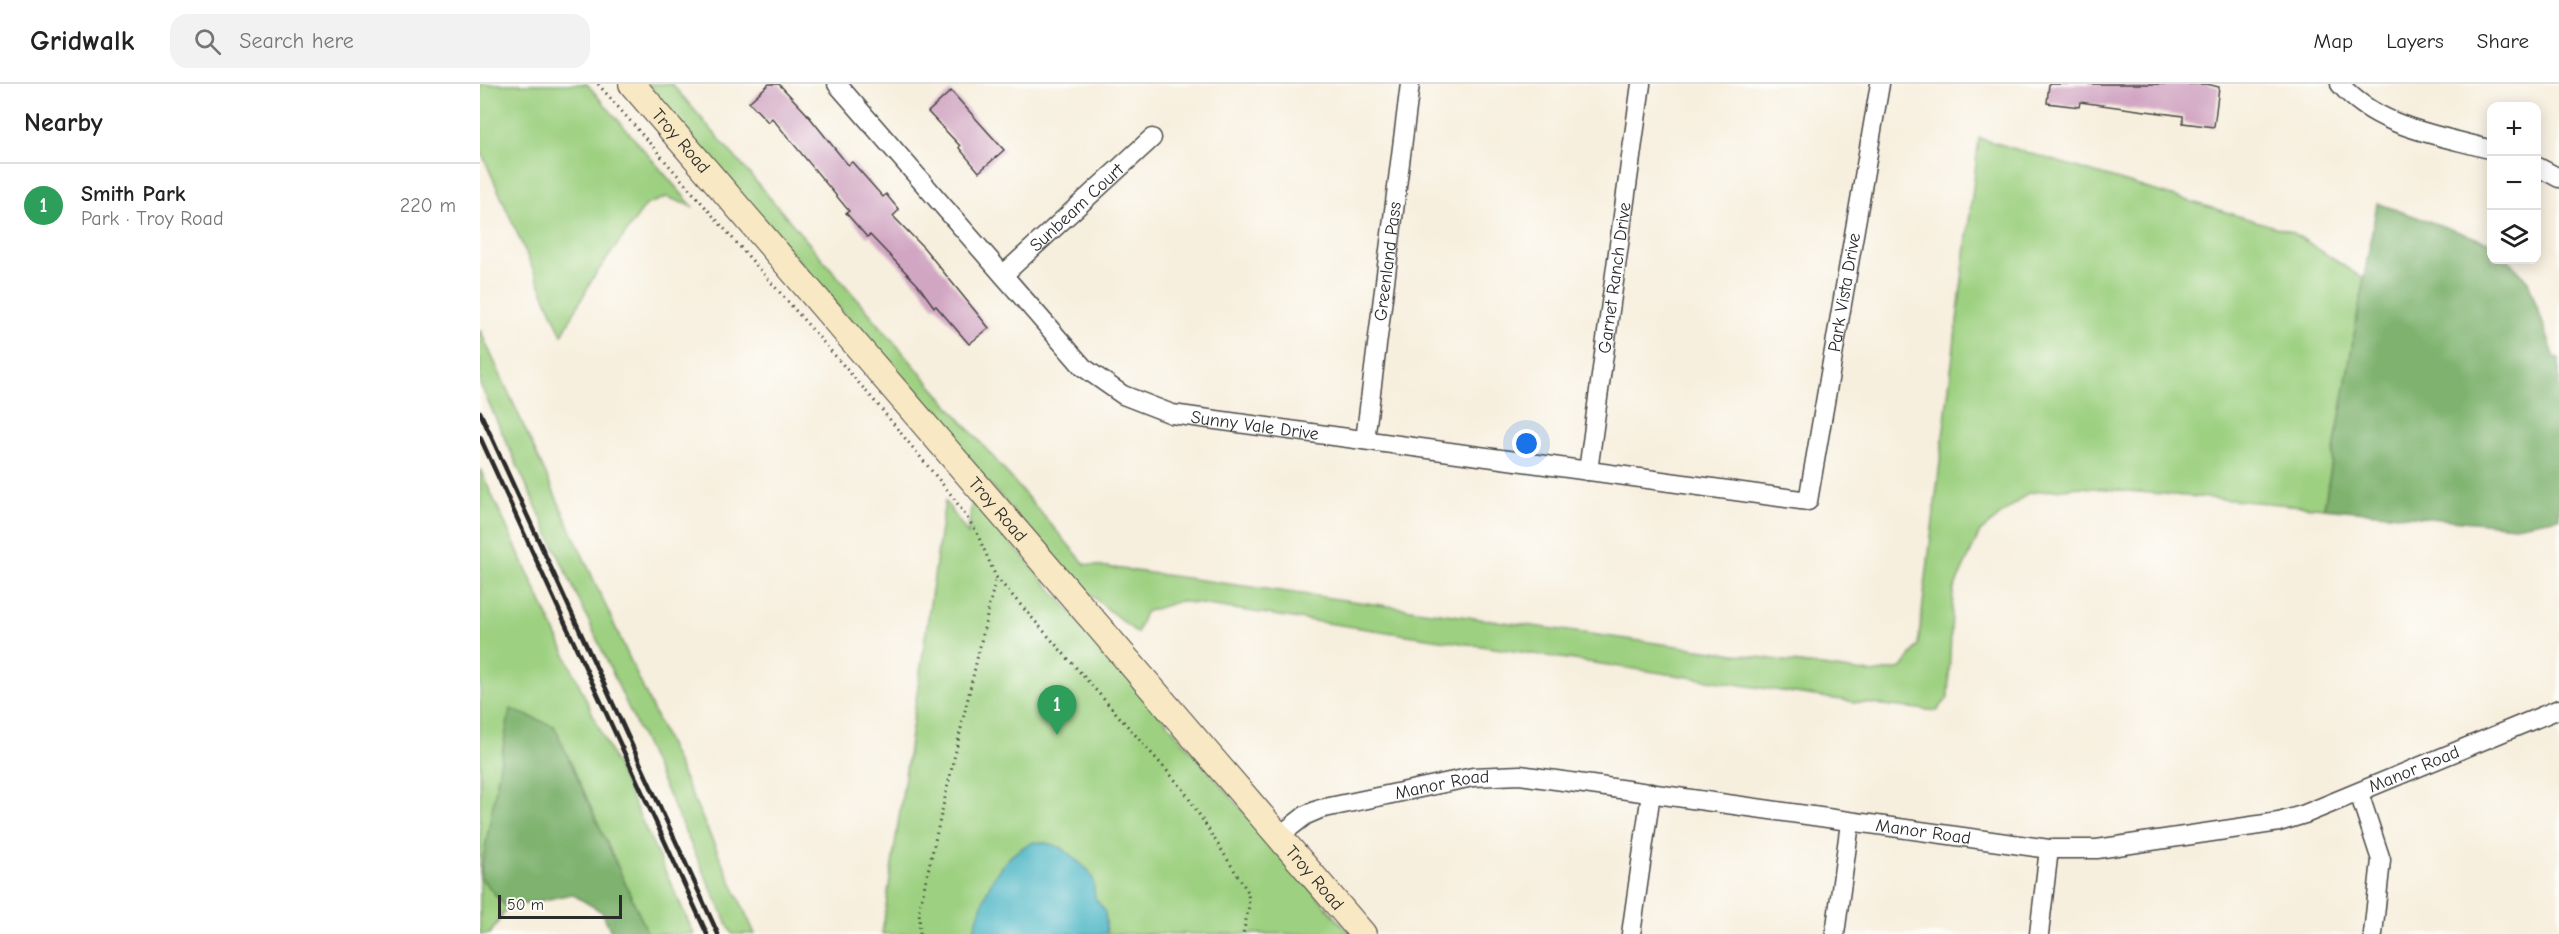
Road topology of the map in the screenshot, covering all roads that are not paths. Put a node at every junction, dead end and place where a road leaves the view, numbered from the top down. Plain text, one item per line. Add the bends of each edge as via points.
1 (632, 84) edge
2 (837, 84) edge
3 (1410, 84) edge
4 (1641, 84) edge
5 (1880, 84) edge
6 (2340, 84) edge
7 (1152, 138) dead end
8 (2487, 149) edge
9 (2541, 169) edge
10 (2559, 178) edge
11 (1003, 275) junction
12 (1365, 440) junction
13 (1588, 471) junction
14 (1808, 501) joint
15 (2559, 709) edge
16 (1651, 793) junction
17 (2359, 793) junction
18 (1850, 823) junction
19 (1280, 836) junction
20 (2049, 849) junction
21 (1363, 934) edge
22 (1630, 934) edge
23 (1835, 934) edge
24 (2039, 934) edge
25 (2373, 934) edge

1 - 19 street, Troy Road
2 - 11 street, Sunny Vale Drive
3 - 12 street, Greenland Pass
4 - 13 street, Garnet Ranch Drive
5 - 14 street, Park Vista Drive
6 - 8 street via 2363,105 2388,119
7 - 11 street, Sunbeam Court
9 - 10 street
11 - 12 street, Sunny Vale Drive via 1083,367 1123,395 1172,414
12 - 13 street, Sunny Vale Drive
13 - 14 street, Sunny Vale Drive
15 - 17 street, Manor Road
16 - 18 street, Manor Road
16 - 19 street, Manor Road via 1520,774 1473,777 1320,809
16 - 22 street
17 - 20 street, Manor Road via 2280,822 2097,849
17 - 25 street via 2381,860
18 - 20 street, Manor Road
18 - 23 street
19 - 21 street, Troy Road
20 - 24 street

